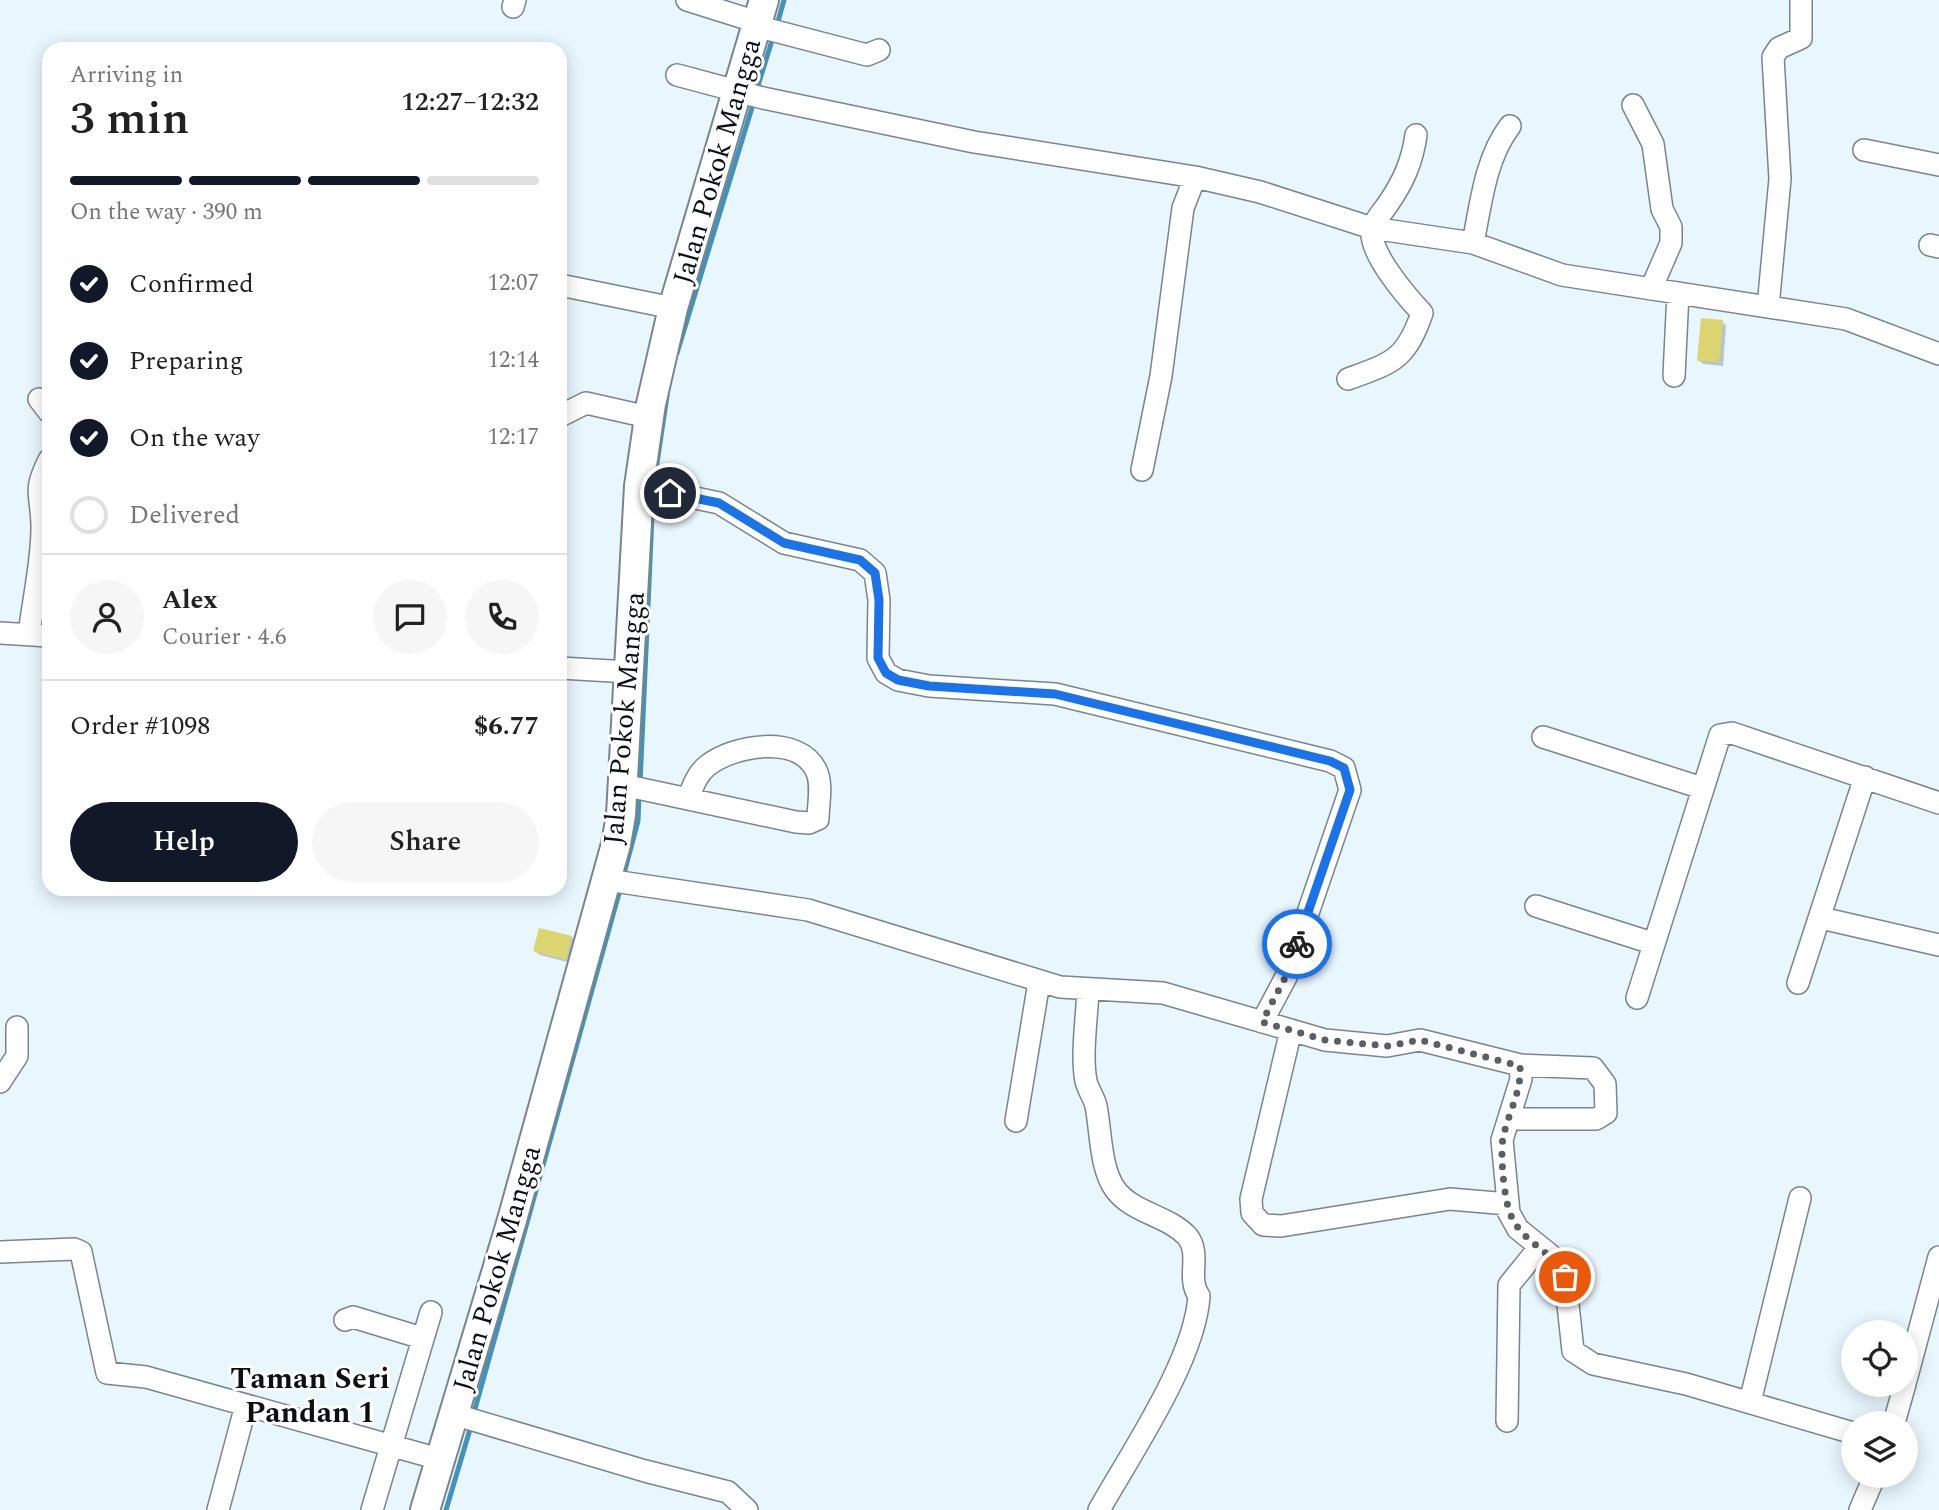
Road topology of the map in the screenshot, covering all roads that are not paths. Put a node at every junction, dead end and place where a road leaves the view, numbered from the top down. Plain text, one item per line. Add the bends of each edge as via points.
1 (687, 0) edge
2 (1801, 0) edge
3 (765, 22) edge
4 (879, 50) dead end
5 (677, 75) dead end
6 (749, 94) junction
7 (1633, 105) dead end
8 (1510, 126) dead end
9 (1416, 135) dead end
10 (1864, 150) dead end
11 (1939, 165) edge
12 (1195, 177) junction
13 (1372, 228) junction
14 (1473, 243) junction
15 (567, 286) edge
16 (1651, 289) junction
17 (1678, 293) junction
18 (1768, 307) junction
19 (673, 308) junction
20 (1939, 354) edge
21 (1675, 376) dead end
22 (1348, 379) dead end
23 (567, 412) edge
24 (648, 417) junction
25 (1142, 470) dead end
26 (42, 474) edge
27 (643, 487) junction
28 (42, 524) edge
29 (42, 524) edge
30 (0, 633) edge
31 (39, 635) edge
32 (567, 668) edge
33 (629, 672) junction
34 (1543, 737) dead end
35 (1865, 777) junction
36 (635, 787) junction
37 (1702, 788) junction
38 (688, 799) junction
39 (1939, 803) edge
40 (618, 882) junction
41 (1536, 906) dead end
42 (1821, 918) junction
43 (1653, 943) junction
44 (1939, 945) edge
45 (1039, 982) junction
46 (1798, 983) dead end
47 (1088, 990) junction
48 (1637, 998) dead end
49 (1262, 1022) junction
50 (17, 1027) dead end
51 (1292, 1030) junction
52 (1520, 1066) junction
53 (0, 1082) edge
54 (1509, 1119) junction
55 (1016, 1121) dead end
56 (1800, 1198) dead end
57 (1508, 1204) junction
58 (1539, 1248) junction
59 (0, 1252) edge
60 (1939, 1258) edge
61 (431, 1312) dead end
62 (345, 1320) dead end
63 (1918, 1335) edge
64 (422, 1338) junction
65 (1750, 1402) junction
66 (246, 1405) junction
67 (465, 1417) junction
68 (1507, 1421) dead end
69 (1841, 1429) edge
70 (391, 1445) junction
71 (439, 1459) junction
72 (1869, 1488) edge
73 (218, 1510) edge
74 (372, 1510) edge
75 (425, 1510) edge
76 (747, 1510) edge
77 (1099, 1510) edge
78 (1860, 1510) edge

1 - 3 street
2 - 18 street via 1801,38 1779,48 1773,57 1780,179
3 - 4 street via 867,55
3 - 6 main road, Jalan Pokok Mangga
5 - 6 street
6 - 12 street via 974,142
6 - 19 main road, Jalan Pokok Mangga
7 - 16 street via 1653,144 1662,209 1671,227 1671,243
8 - 14 street via 1499,140 1490,166
9 - 13 street via 1413,160 1403,182
10 - 11 street
12 - 13 street via 1260,192
12 - 25 street via 1183,208 1161,376
13 - 14 street
13 - 22 street via 1372,241 1401,291 1422,313 1413,341 1390,364
14 - 16 street via 1562,275
15 - 19 street
16 - 17 street
17 - 18 street
17 - 21 street
18 - 20 street via 1846,319
19 - 24 main road, Jalan Pokok Mangga
23 - 24 street via 586,402
24 - 27 main road, Jalan Pokok Mangga
26 - 29 street via 37,498
27 - 33 main road, Jalan Pokok Mangga
27 - 49 street via 719,503 784,543 860,560 875,573 878,658 886,673 898,680 1055,694 1344,768 1350,790 1286,976
28 - 31 street
30 - 31 street
32 - 33 street
33 - 36 main road, Jalan Pokok Mangga
34 - 37 street
35 - 37 street via 1732,733 1720,735
35 - 39 street
35 - 42 street
36 - 38 street
36 - 40 main road, Jalan Pokok Mangga via 621,815
37 - 43 street
38 - 38 street via 809,823 818,819 820,782 816,768 800,755 773,745 726,755 707,766 694,781
40 - 45 street via 808,910
40 - 67 main road, Jalan Pokok Mangga via 512,1220
41 - 43 street
42 - 44 street
42 - 46 street
43 - 48 street
45 - 47 street
45 - 55 street
47 - 49 street via 1163,993
47 - 77 street via 1086,1081 1115,1189 1188,1238 1194,1249 1192,1285 1199,1296 1196,1328 1182,1358
49 - 51 street
50 - 53 street via 17,1056
51 - 52 street via 1325,1040 1387,1046 1420,1040
51 - 57 street via 1251,1199 1252,1213 1263,1224 1281,1226 1450,1199
52 - 54 street via 1521,1079
52 - 54 street via 1593,1068 1605,1084 1606,1114 1596,1119
54 - 57 street via 1502,1140
56 - 65 street
57 - 58 street via 1518,1229
58 - 65 street via 1559,1262 1565,1277 1573,1351 1581,1358
58 - 68 street via 1509,1285
59 - 66 street via 81,1252 107,1373 146,1377
60 - 63 street
61 - 64 street
62 - 64 street via 353,1317
64 - 70 street
65 - 69 street
66 - 70 street
66 - 73 street
67 - 71 main road, Jalan Pokok Mangga
67 - 76 street via 728,1492
70 - 71 street
70 - 74 street
71 - 75 main road, Jalan Pokok Mangga
72 - 78 street

